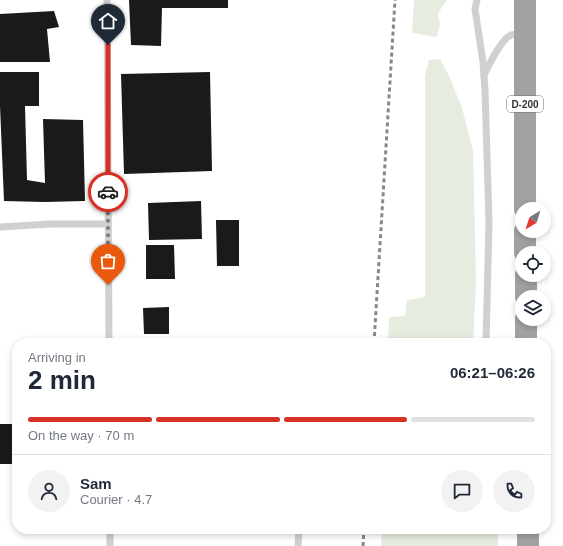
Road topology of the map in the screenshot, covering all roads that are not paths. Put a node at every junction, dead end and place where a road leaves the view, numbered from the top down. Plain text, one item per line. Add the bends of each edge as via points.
1 (107, 0) edge
2 (477, 0) edge
3 (525, 0) edge
4 (525, 34) junction
5 (484, 75) junction
6 (525, 202) edge
7 (108, 224) junction
8 (0, 227) edge
9 (526, 326) edge
10 (109, 338) edge
11 (486, 338) edge
12 (526, 338) edge
13 (110, 534) edge
14 (299, 534) edge
15 (528, 534) edge
16 (110, 546) edge
17 (298, 546) edge
18 (528, 546) edge

1 - 7 lane
2 - 5 lane via 475,9
3 - 4 highway, D-200
4 - 5 lane via 512,34 506,38
4 - 6 highway, D-200
5 - 11 lane via 489,222
7 - 8 lane
7 - 10 lane
9 - 12 highway
13 - 16 lane
14 - 17 lane
15 - 18 highway

